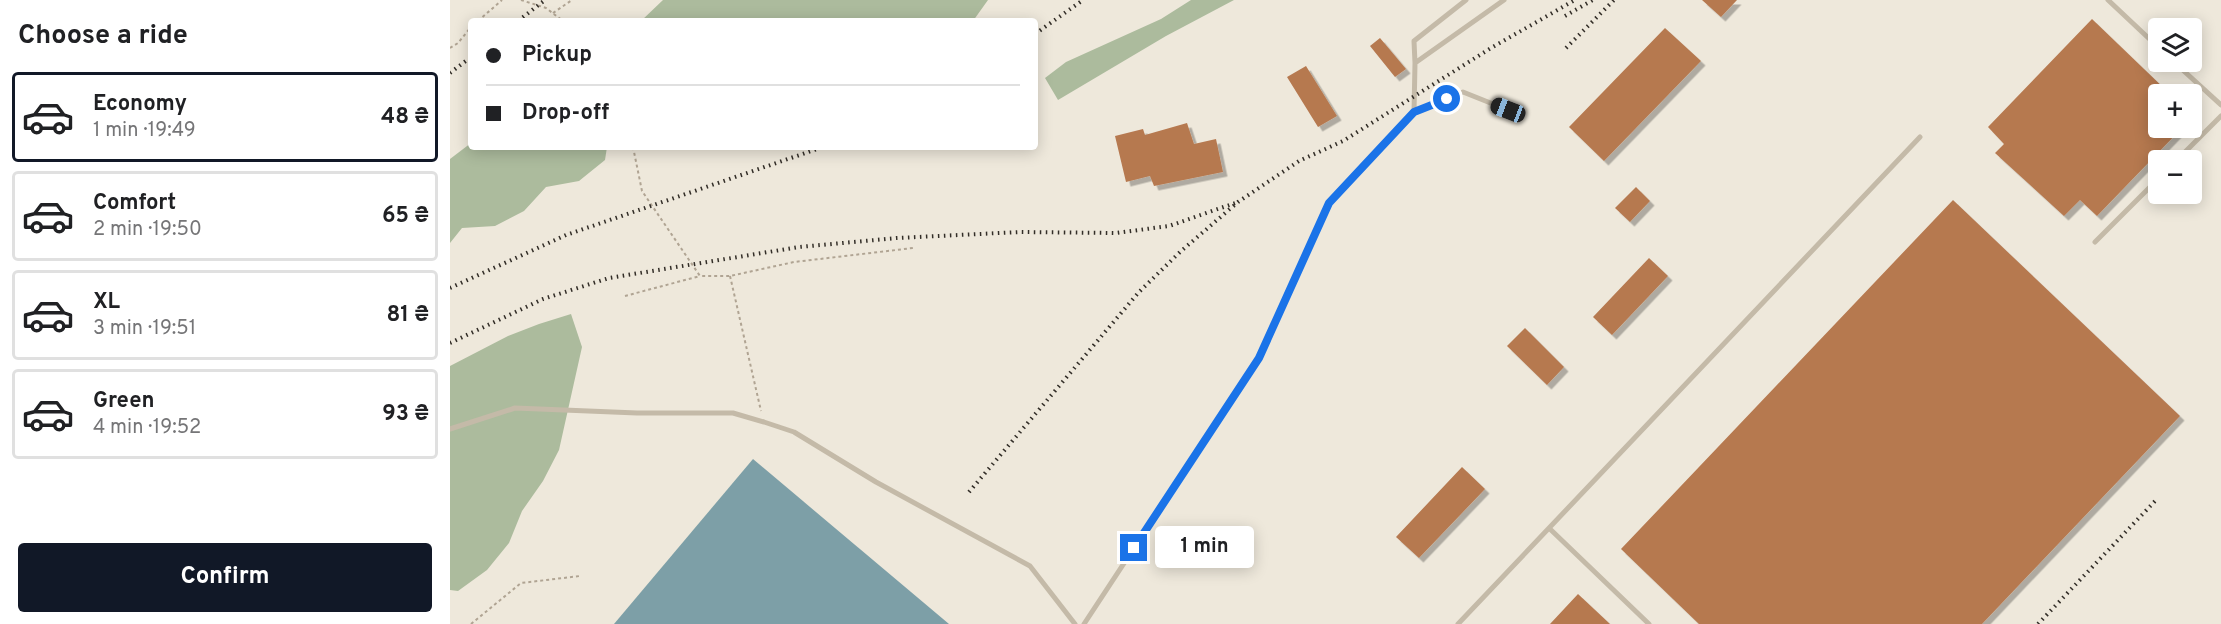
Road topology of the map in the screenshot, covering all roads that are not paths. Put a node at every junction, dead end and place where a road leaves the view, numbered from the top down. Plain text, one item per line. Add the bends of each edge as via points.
1 (1466, 0) edge
2 (1504, 0) edge
3 (2108, 0) edge
4 (2148, 38) edge
5 (1414, 63) junction
6 (2185, 72) edge
7 (2221, 105) edge
8 (1508, 110) dead end
9 (1414, 112) junction
10 (2221, 116) edge
11 (1920, 137) dead end
12 (2186, 150) edge
13 (2148, 189) edge
14 (2095, 242) dead end
15 (450, 429) edge
16 (1550, 529) junction
17 (1076, 624) edge
18 (1084, 624) edge
19 (1458, 624) edge
20 (1649, 624) edge

1 - 5 lane via 1414,41
2 - 5 lane
3 - 4 lane
5 - 9 lane
6 - 7 lane
8 - 9 lane via 1463,92
9 - 18 lane via 1329,203 1259,358
10 - 12 lane
11 - 16 lane
13 - 14 lane
15 - 17 lane via 515,408 733,413 764,422 794,432 1030,566
16 - 19 lane
16 - 20 lane

